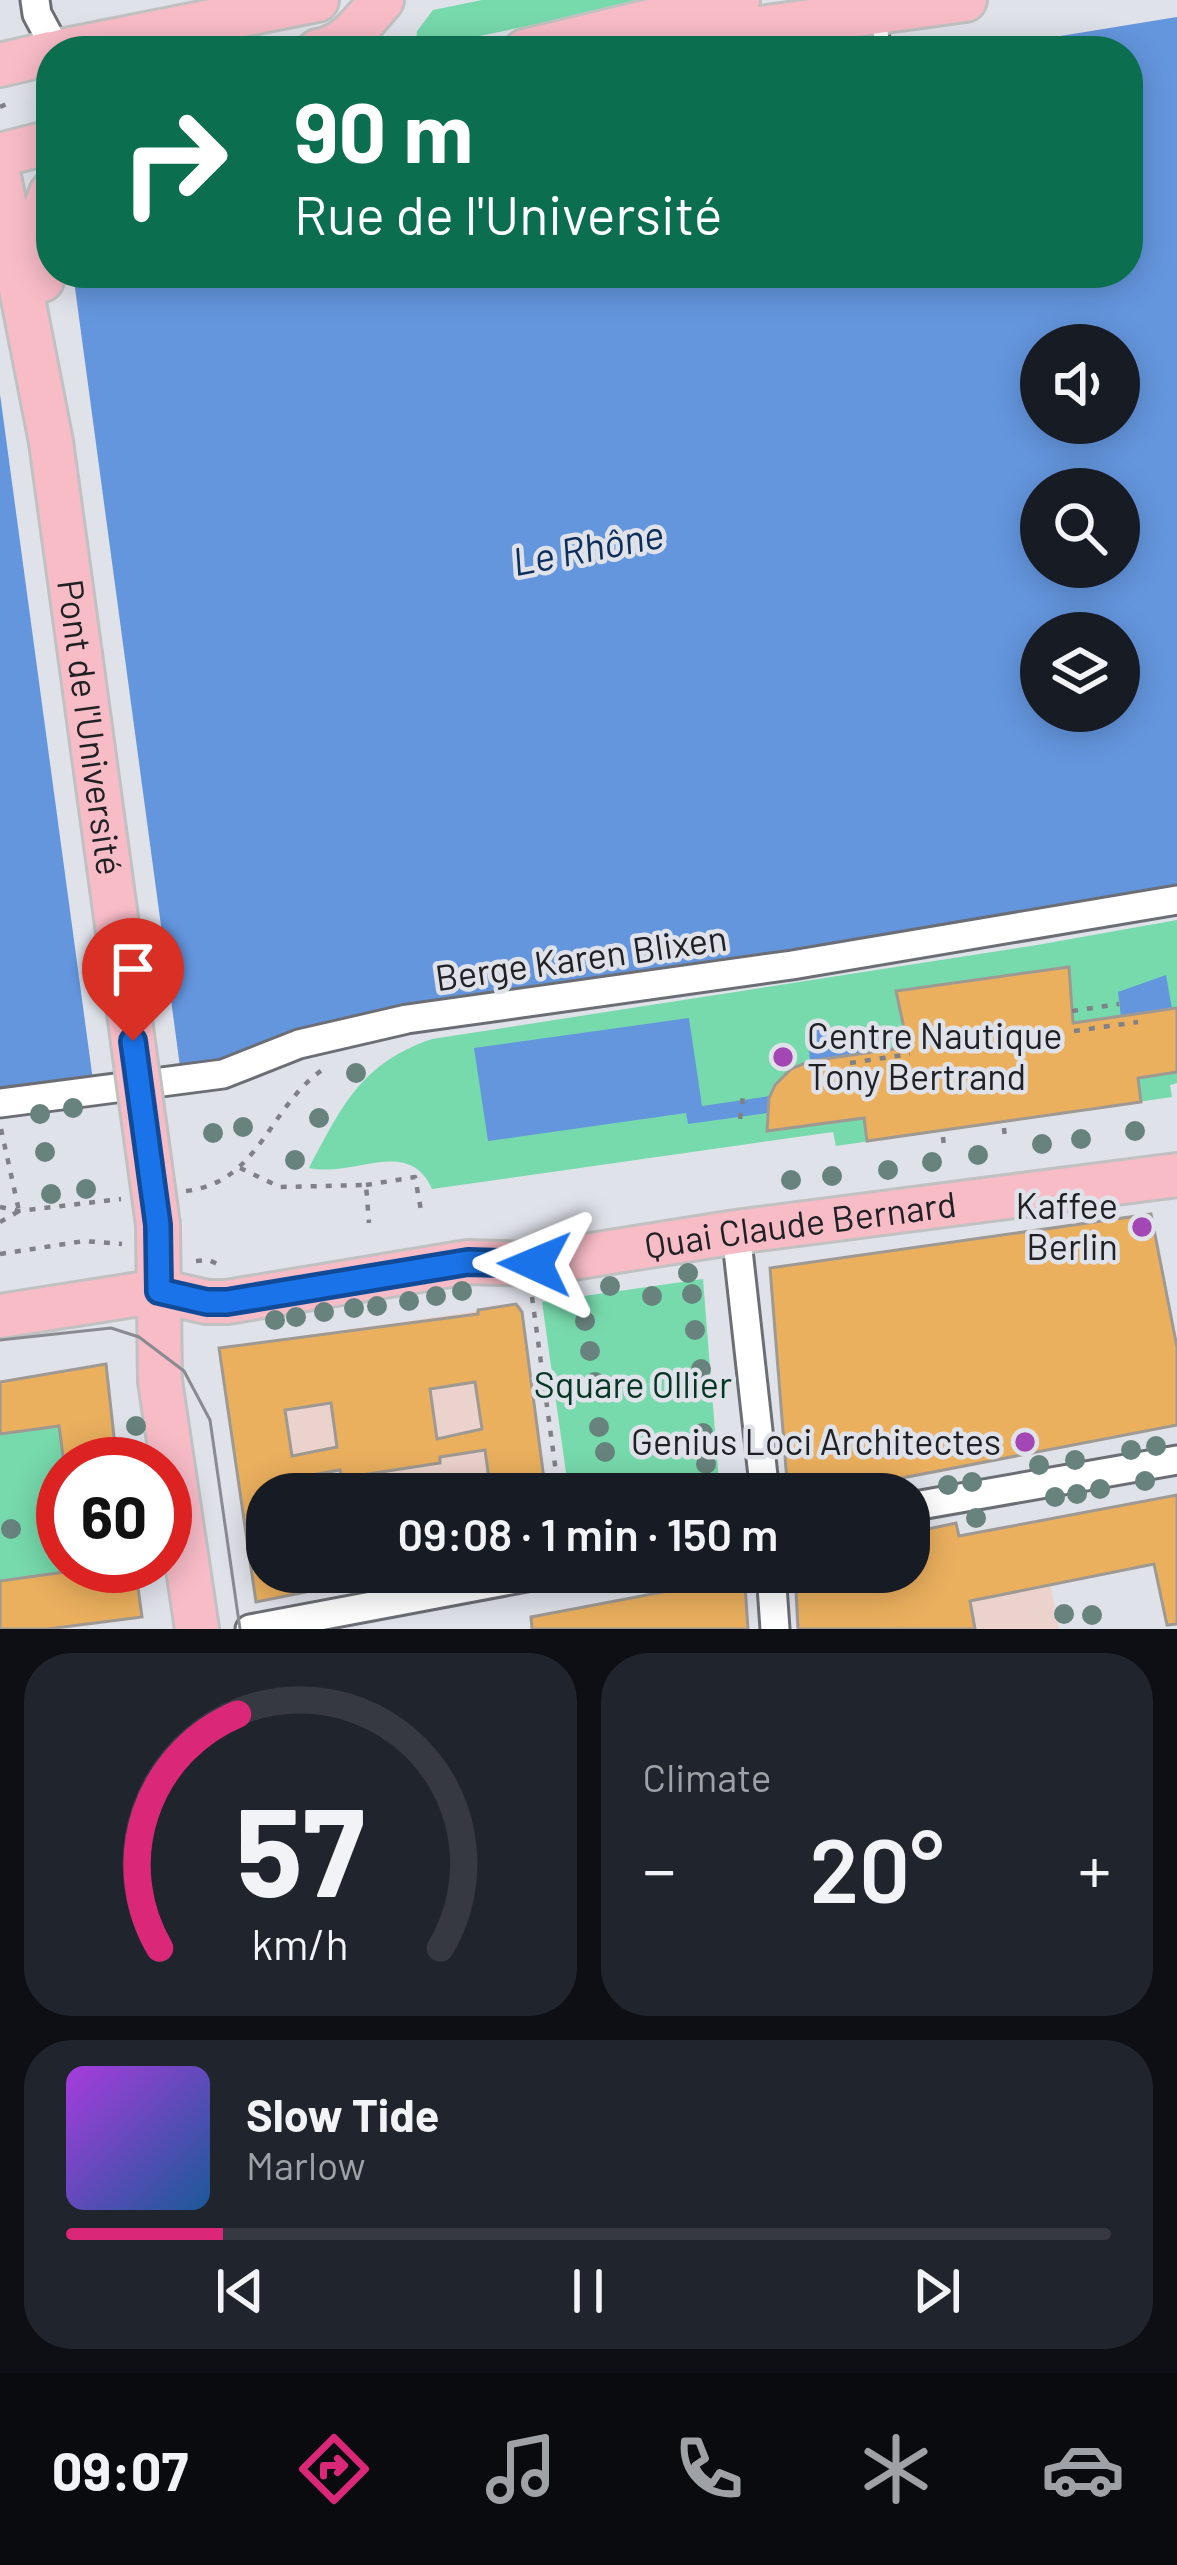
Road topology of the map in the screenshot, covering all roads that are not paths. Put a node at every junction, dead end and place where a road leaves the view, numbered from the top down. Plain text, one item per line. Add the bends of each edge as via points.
1 (317, 0) edge
2 (382, 0) edge
3 (738, 0) edge
4 (965, 0) edge
5 (880, 33) edge
6 (49, 34) edge
7 (350, 36) edge
8 (588, 36) edge
9 (832, 36) edge
10 (36, 48) edge
11 (5, 83) edge
12 (36, 146) edge
13 (0, 155) edge
14 (0, 181) edge
15 (33, 218) edge
16 (36, 255) edge
17 (39, 288) edge
18 (1177, 900) edge
19 (0, 1103) edge
20 (1175, 1184) edge
21 (736, 1232) junction
22 (159, 1291) junction
23 (0, 1316) edge
24 (1177, 1460) edge
25 (763, 1473) edge
26 (930, 1503) edge
27 (441, 1593) edge
28 (772, 1593) edge
29 (197, 1629) edge
30 (250, 1629) edge
31 (775, 1629) edge

1 - 6 main road
2 - 7 main road
3 - 8 main road
4 - 5 main road
5 - 9 main road
10 - 11 main road
12 - 13 main road
14 - 15 main road, Pont de l'Université
15 - 16 main road, Pont de l'Université, bridge
17 - 22 main road, Pont de l'Université, bridge via 51,442
18 - 19 street, Berge Karen Blixen via 407,1019 299,1044 223,1074
20 - 21 main road, Quai Claude Bernard
21 - 22 main road, Quai Claude Bernard via 535,1264 468,1262 227,1302
21 - 25 street
22 - 23 main road, Quai Claude Bernard
22 - 29 main road, Pont de l'Université via 160,1382
24 - 26 street
27 - 30 street
28 - 31 street

